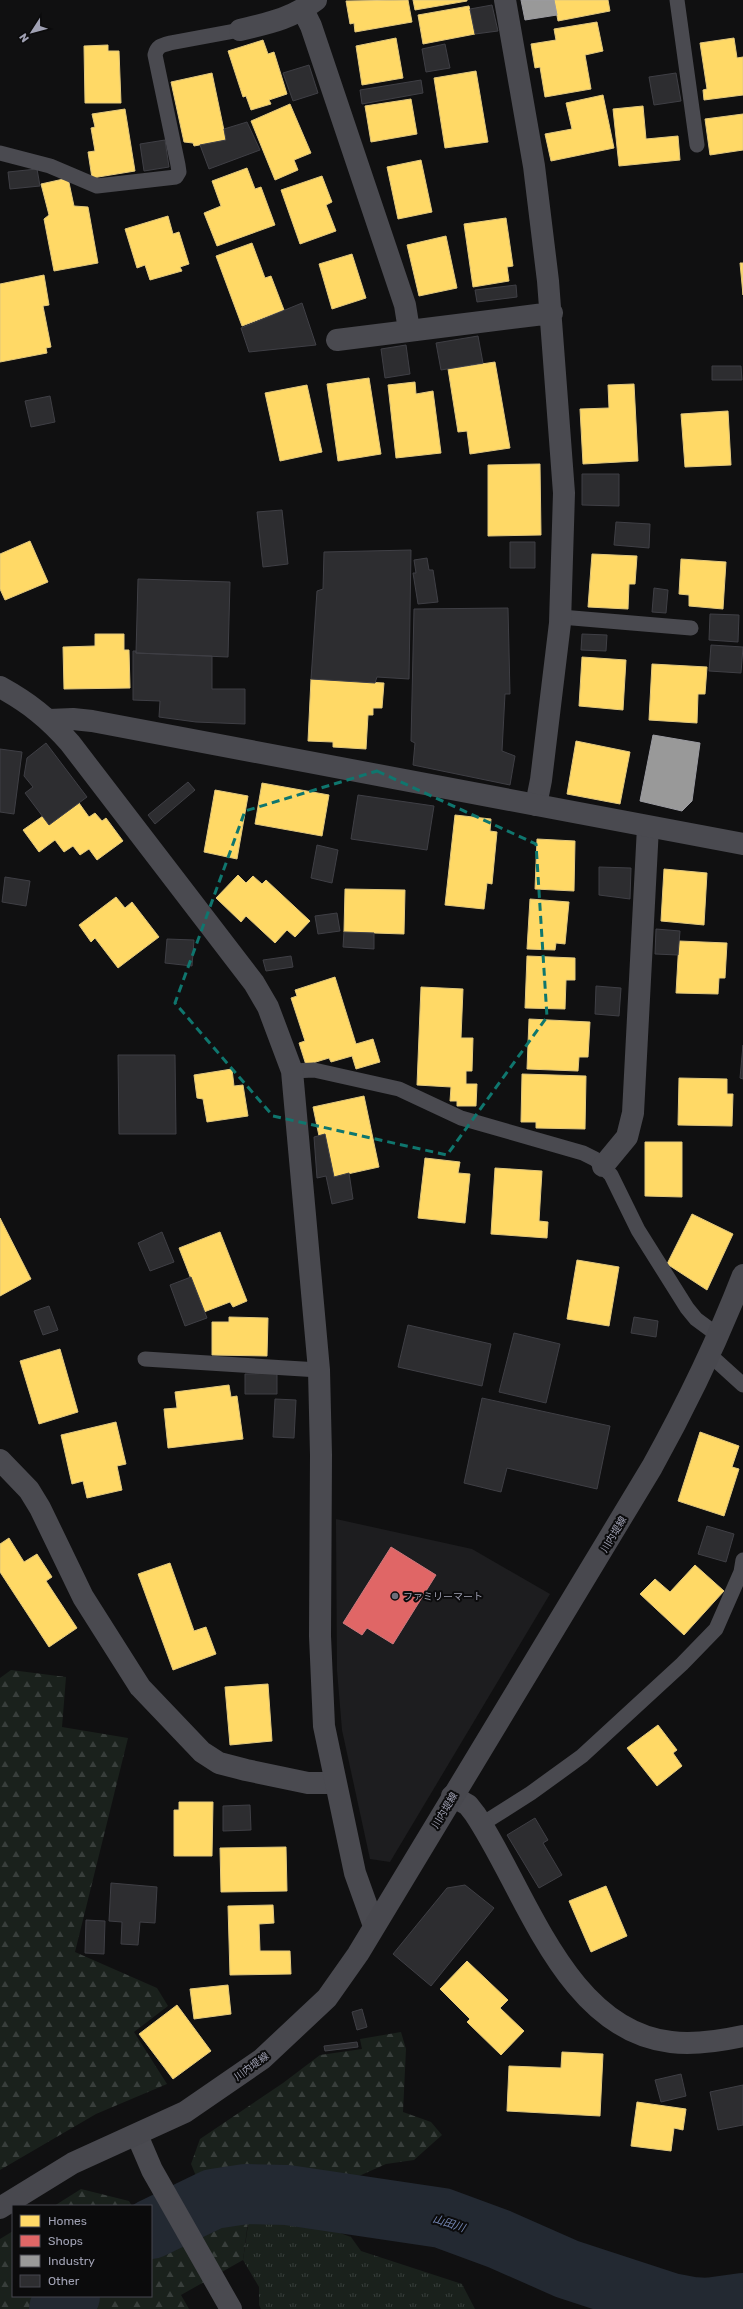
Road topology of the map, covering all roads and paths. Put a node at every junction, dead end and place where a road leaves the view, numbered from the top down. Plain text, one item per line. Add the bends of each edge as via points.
1 (506, 0) edge
2 (677, 0) edge
3 (310, 5) edge
4 (240, 30) joint
5 (697, 145) dead end
6 (0, 152) edge
7 (552, 312) junction
8 (408, 330) junction
9 (337, 340) dead end
10 (561, 618) junction
11 (691, 628) dead end
12 (0, 687) edge
13 (49, 720) junction
14 (536, 806) junction
15 (648, 827) junction
16 (743, 844) edge
17 (292, 1071) junction
18 (603, 1166) junction
19 (743, 1275) edge
20 (714, 1346) junction
21 (145, 1359) dead end
22 (319, 1370) junction
23 (743, 1385) edge
24 (0, 1460) edge
25 (743, 1560) edge
26 (334, 1782) junction
27 (452, 1796) junction
28 (482, 1824) junction
29 (374, 1926) junction
30 (743, 2036) edge
31 (137, 2135) junction
32 (0, 2208) edge
33 (226, 2301) edge

1 - 7 street via 534,166
2 - 5 lane
3 - 4 street via 280,21
3 - 8 street via 311,26 403,297
4 - 6 lane via 170,43 159,46 156,50 178,165 179,172 176,177 97,186 50,166
7 - 8 street
7 - 10 street via 564,493
8 - 9 street
10 - 11 lane
10 - 14 street
12 - 13 street via 27,702
13 - 14 street via 92,721
13 - 17 street via 70,742 254,983 279,1034
14 - 15 street
15 - 16 street
15 - 18 street via 633,1114 627,1137
17 - 18 lane via 314,1070 399,1089 461,1118 583,1153
17 - 22 street
18 - 20 lane via 611,1175 638,1230 686,1308 696,1318
19 - 20 main road, 川内堤線
20 - 23 lane
20 - 27 main road, 川内堤線 via 686,1406 625,1514
21 - 22 lane
22 - 26 street via 321,1684 324,1726
24 - 26 street via 29,1490 83,1597 140,1687 202,1752 219,1763 246,1770 308,1783
25 - 28 lane via 741,1572 716,1628 682,1664 582,1756
26 - 29 street via 355,1873
27 - 28 street via 468,1805
27 - 29 main road, 川内堤線
28 - 30 street via 550,1948 581,1992 608,2018 633,2032 670,2042
29 - 31 main road, 川内堤線 via 327,1998 268,2054 185,2112
31 - 32 main road, 川内堤線 via 99,2149
31 - 33 street via 160,2183

